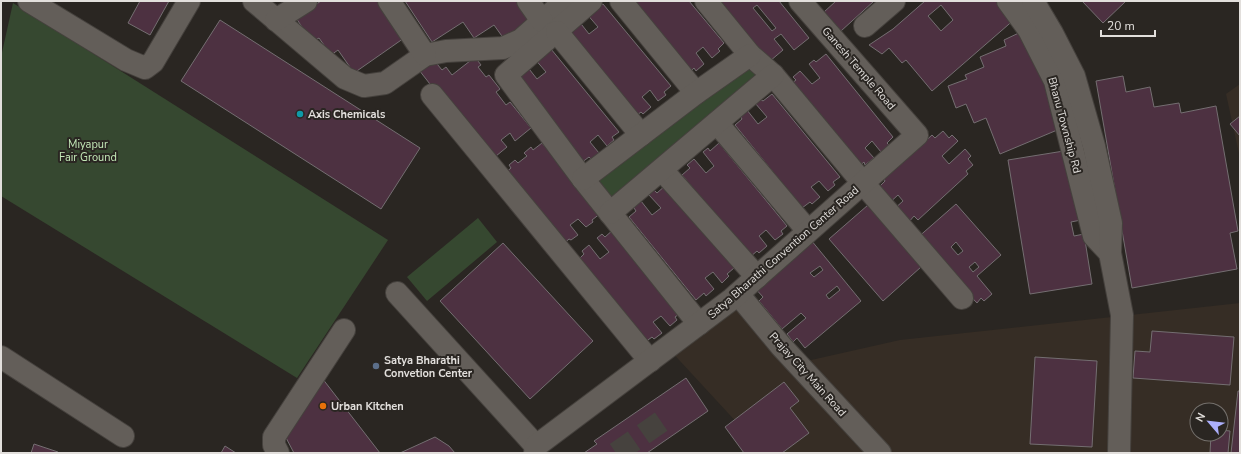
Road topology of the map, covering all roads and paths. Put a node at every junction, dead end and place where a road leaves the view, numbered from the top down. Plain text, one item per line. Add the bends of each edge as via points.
1 (29, 1) edge
2 (189, 1) edge
3 (306, 1) edge
4 (389, 1) edge
5 (528, 1) edge
6 (565, 1) edge
7 (591, 1) edge
8 (621, 1) edge
9 (706, 1) edge
10 (800, 1) edge
11 (894, 1) edge
12 (1020, 3) edge
13 (264, 7) edge
14 (550, 26) junction
15 (865, 26) dead end
16 (750, 54) junction
17 (425, 55) junction
18 (772, 76) junction
19 (696, 93) junction
20 (432, 95) dead end
21 (716, 123) junction
22 (641, 135) junction
23 (918, 135) joint
24 (662, 170) junction
25 (583, 179) junction
26 (862, 183) junction
27 (610, 213) junction
28 (808, 231) junction
29 (757, 277) junction
30 (397, 293) dead end
31 (738, 294) junction
32 (962, 298) dead end
33 (699, 324) junction
34 (344, 330) dead end
35 (1, 357) edge
36 (650, 361) junction
37 (123, 436) dead end
38 (535, 450) edge
39 (278, 453) edge
40 (880, 453) edge
41 (1119, 453) edge

1 - 2 street via 134,65 145,68 153,62
3 - 13 street
4 - 17 street
5 - 14 street
6 - 14 street
7 - 14 street
8 - 19 street
9 - 16 street
10 - 23 street, Ganesh Temple Road
11 - 15 street
12 - 41 street, Bhanu Township Rd via 1052,33 1074,76 1094,146 1111,223 1110,253 1122,314
13 - 17 street via 345,78 364,86 385,83
14 - 17 street via 503,48 446,51
14 - 22 street
14 - 25 street via 506,75
16 - 18 street
16 - 19 street
18 - 21 street
18 - 26 street
19 - 22 street
20 - 36 street
21 - 24 street
21 - 28 street
22 - 25 street
23 - 26 street, Satya Bharathi Convention Center Road
24 - 27 street
24 - 29 street
25 - 27 street
26 - 28 street, Satya Bharathi Convention Center Road
26 - 32 street
27 - 33 street
28 - 29 street, Satya Bharathi Convention Center Road
29 - 31 street, Satya Bharathi Convention Center Road
30 - 38 street
31 - 33 street, Satya Bharathi Convention Center Road
31 - 40 street, Prajay City Main Road via 786,351
33 - 36 street, Satya Bharathi Convention Center Road
34 - 39 street via 274,437 274,446
35 - 37 street
36 - 38 street, Satya Bharathi Convention Center Road

